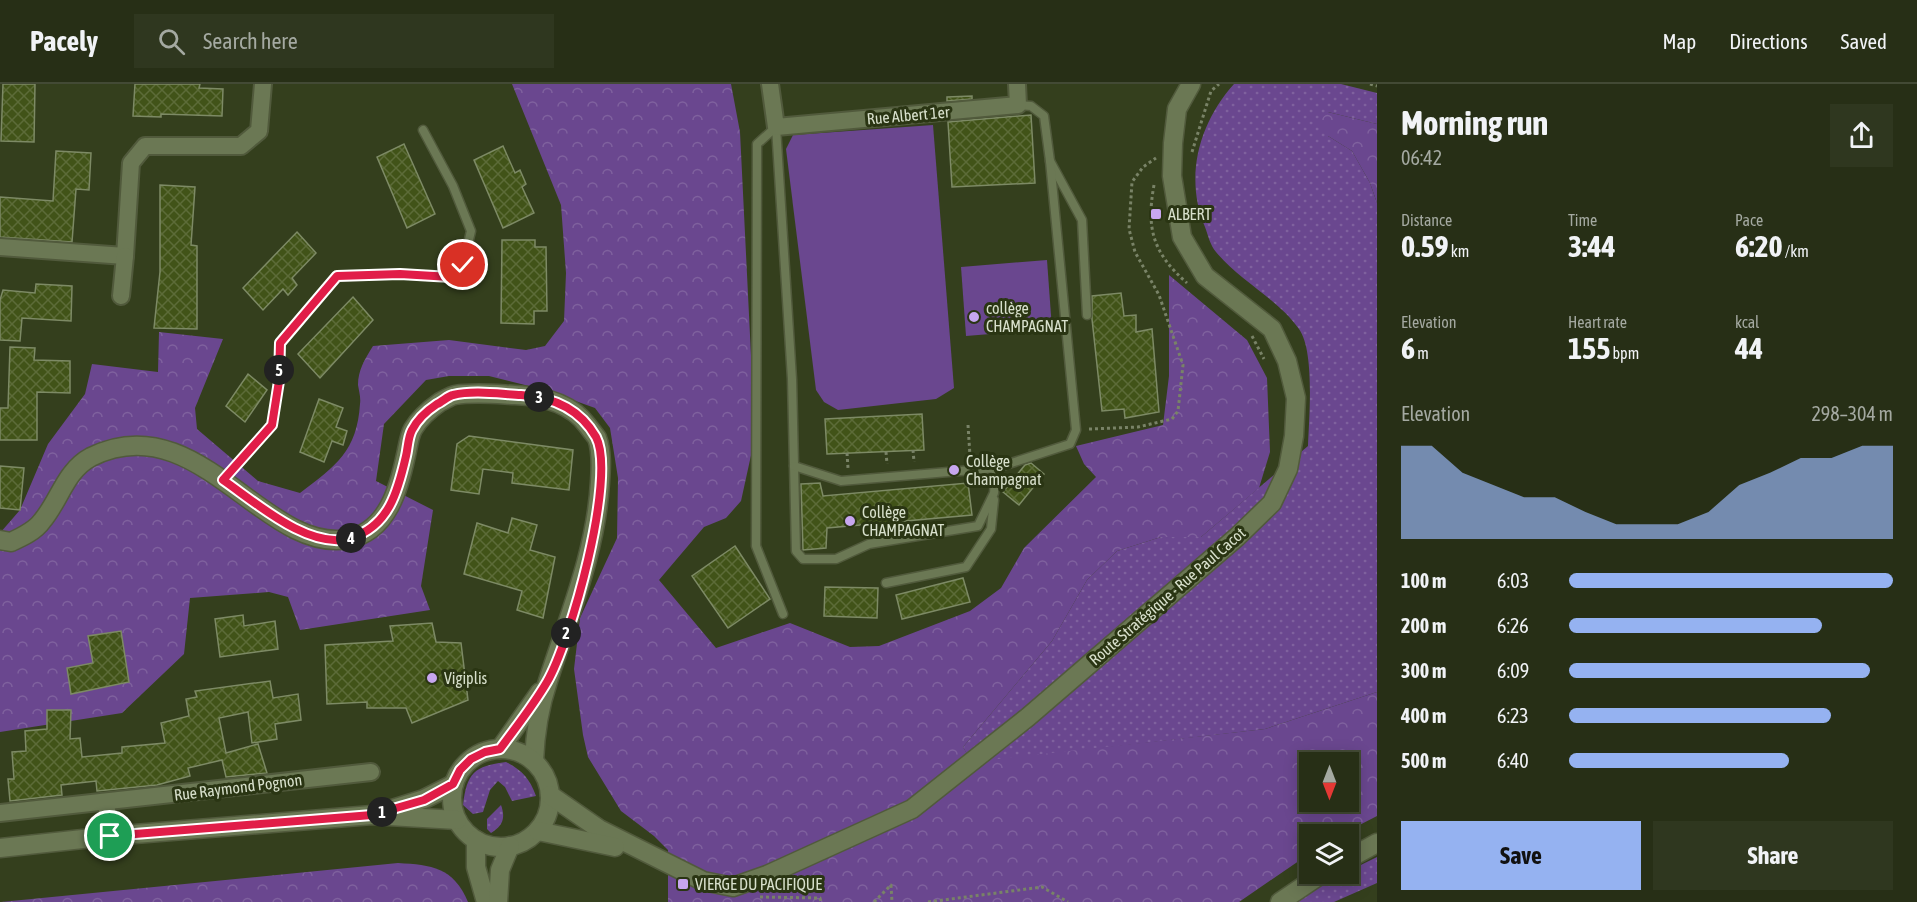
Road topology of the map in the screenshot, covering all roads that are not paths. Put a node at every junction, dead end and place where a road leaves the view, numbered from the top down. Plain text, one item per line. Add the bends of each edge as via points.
1 (263, 84) edge
2 (770, 84) edge
3 (1017, 84) edge
4 (1191, 84) edge
5 (1018, 105) junction
6 (776, 127) junction
7 (423, 130) dead end
8 (1050, 161) junction
9 (0, 247) edge
10 (125, 256) junction
11 (121, 296) dead end
12 (1087, 315) dead end
13 (794, 466) junction
14 (996, 468) junction
15 (223, 480) junction
16 (994, 494) junction
17 (0, 540) edge
18 (886, 583) dead end
19 (783, 614) dead end
20 (548, 681) junction
21 (500, 749) junction
22 (534, 761) junction
23 (371, 772) dead end
24 (453, 784) junction
25 (550, 795) junction
26 (106, 802) junction
27 (0, 813) edge
28 (372, 815) junction
29 (457, 820) junction
30 (538, 831) junction
31 (110, 836) junction
32 (476, 840) junction
33 (1377, 843) edge
34 (510, 846) junction
35 (0, 848) edge
36 (1359, 853) edge
37 (655, 859) junction
38 (1307, 884) edge
39 (486, 902) edge
40 (498, 902) edge
41 (1280, 902) edge

1 - 10 street via 259,130 241,146 145,146 131,163
2 - 6 street
3 - 5 street
4 - 37 street, Route Stratégique - Rue Paul Cacot via 1177,109 1173,143 1172,176 1182,237 1205,276 1272,329 1287,361 1296,398 1288,469 1272,503 1028,717 912,809 733,887 703,881
5 - 6 street, Rue Albert 1er
5 - 8 lane via 1031,106 1044,116
6 - 13 lane
6 - 19 lane via 757,144 756,546
7 - 15 lane via 453,186 471,231 463,265 451,277 337,276 280,343 272,425
8 - 12 lane via 1082,220
8 - 14 lane via 1076,430 1070,444
9 - 10 street
10 - 11 street
13 - 14 lane via 841,481
13 - 16 lane via 796,551 803,560 836,559 869,544 978,526
14 - 16 lane
15 - 17 street via 179,456 149,445 128,445 90,458 69,475 41,523 11,542
15 - 20 street via 291,526 326,539 350,538 369,530 384,517 398,490 412,430 428,410 452,395 532,396 558,402 581,417 597,439 601,465 598,518 574,607
16 - 18 lane via 991,530 966,567
20 - 21 street
20 - 22 street via 535,730
21 - 22 street via 518,752
21 - 24 street via 471,759
22 - 25 street via 545,777
23 - 26 street, Rue Raymond Pognon
24 - 28 street via 424,800
24 - 29 street
25 - 30 street via 545,820
25 - 37 street via 599,829
26 - 27 street, Rue Raymond Pognon
26 - 31 street
28 - 29 street
28 - 31 street
29 - 32 street
30 - 34 street
30 - 37 street via 601,842
31 - 35 street
32 - 34 street via 498,847
32 - 39 street via 476,867
33 - 36 street
34 - 40 street via 500,870
38 - 41 street

